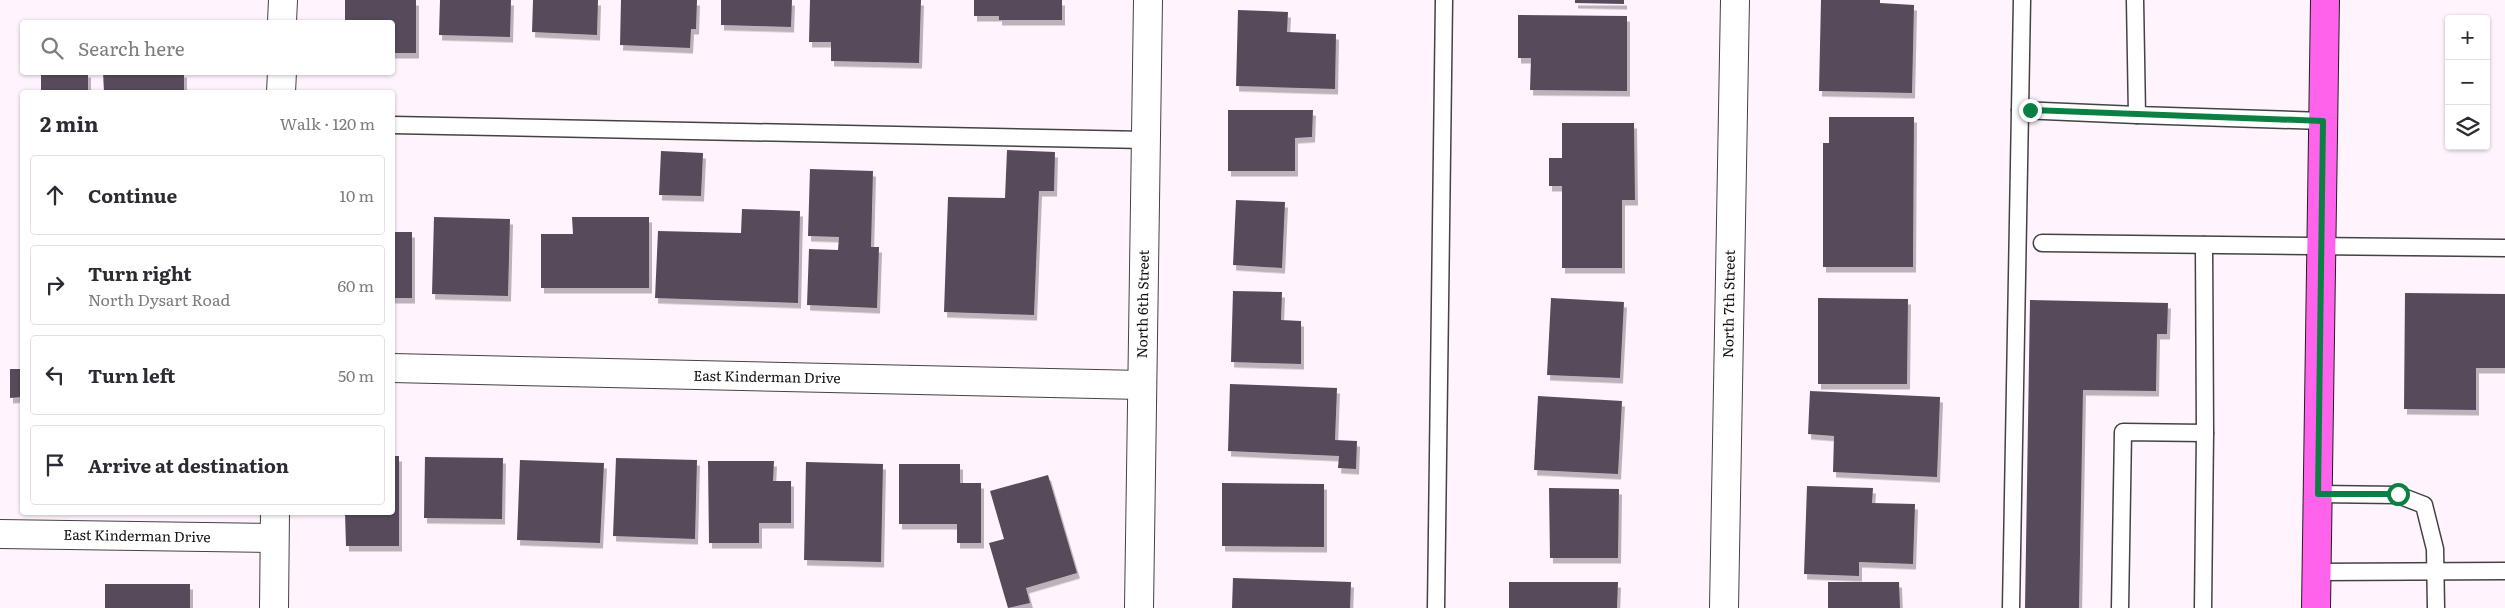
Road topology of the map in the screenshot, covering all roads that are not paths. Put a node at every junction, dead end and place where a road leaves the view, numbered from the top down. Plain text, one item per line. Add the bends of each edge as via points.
1 (283, 0) edge
2 (1148, 0) edge
3 (1444, 0) edge
4 (1735, 0) edge
5 (2022, 0) edge
6 (2136, 0) edge
7 (2325, 0) edge
8 (282, 20) edge
9 (282, 75) edge
10 (282, 90) edge
11 (2020, 110) junction
12 (2137, 115) junction
13 (2323, 121) junction
14 (395, 125) edge
15 (1146, 140) junction
16 (2042, 243) dead end
17 (2204, 245) junction
18 (2322, 247) junction
19 (2505, 248) edge
20 (395, 368) edge
21 (1142, 385) junction
22 (2205, 433) junction
23 (2318, 494) junction
24 (275, 525) edge
25 (0, 534) edge
26 (2317, 572) junction
27 (2505, 572) edge
28 (2435, 573) junction
29 (274, 608) edge
30 (1139, 608) edge
31 (1436, 608) edge
32 (1724, 608) edge
33 (2011, 608) edge
34 (2120, 608) edge
35 (2203, 608) edge
36 (2316, 608) edge
37 (2436, 608) edge

1 - 8 street
2 - 15 street, North 6th Street
3 - 31 lane
4 - 32 street, North 7th Street
5 - 11 lane
6 - 12 lane
7 - 13 main road
9 - 10 street
11 - 12 lane
11 - 33 lane
12 - 13 lane
13 - 18 main road
14 - 15 lane
15 - 21 street, North 6th Street
16 - 17 lane
17 - 18 lane
17 - 22 lane
18 - 19 lane
18 - 23 main road
20 - 21 street, East Kinderman Drive
21 - 30 street, North 6th Street
22 - 34 lane via 2123,432
22 - 35 lane
23 - 26 main road
23 - 28 lane via 2398,494 2424,505 2435,548
24 - 25 street, East Kinderman Drive
24 - 29 street
26 - 28 lane
26 - 36 main road
27 - 28 lane
28 - 37 lane

